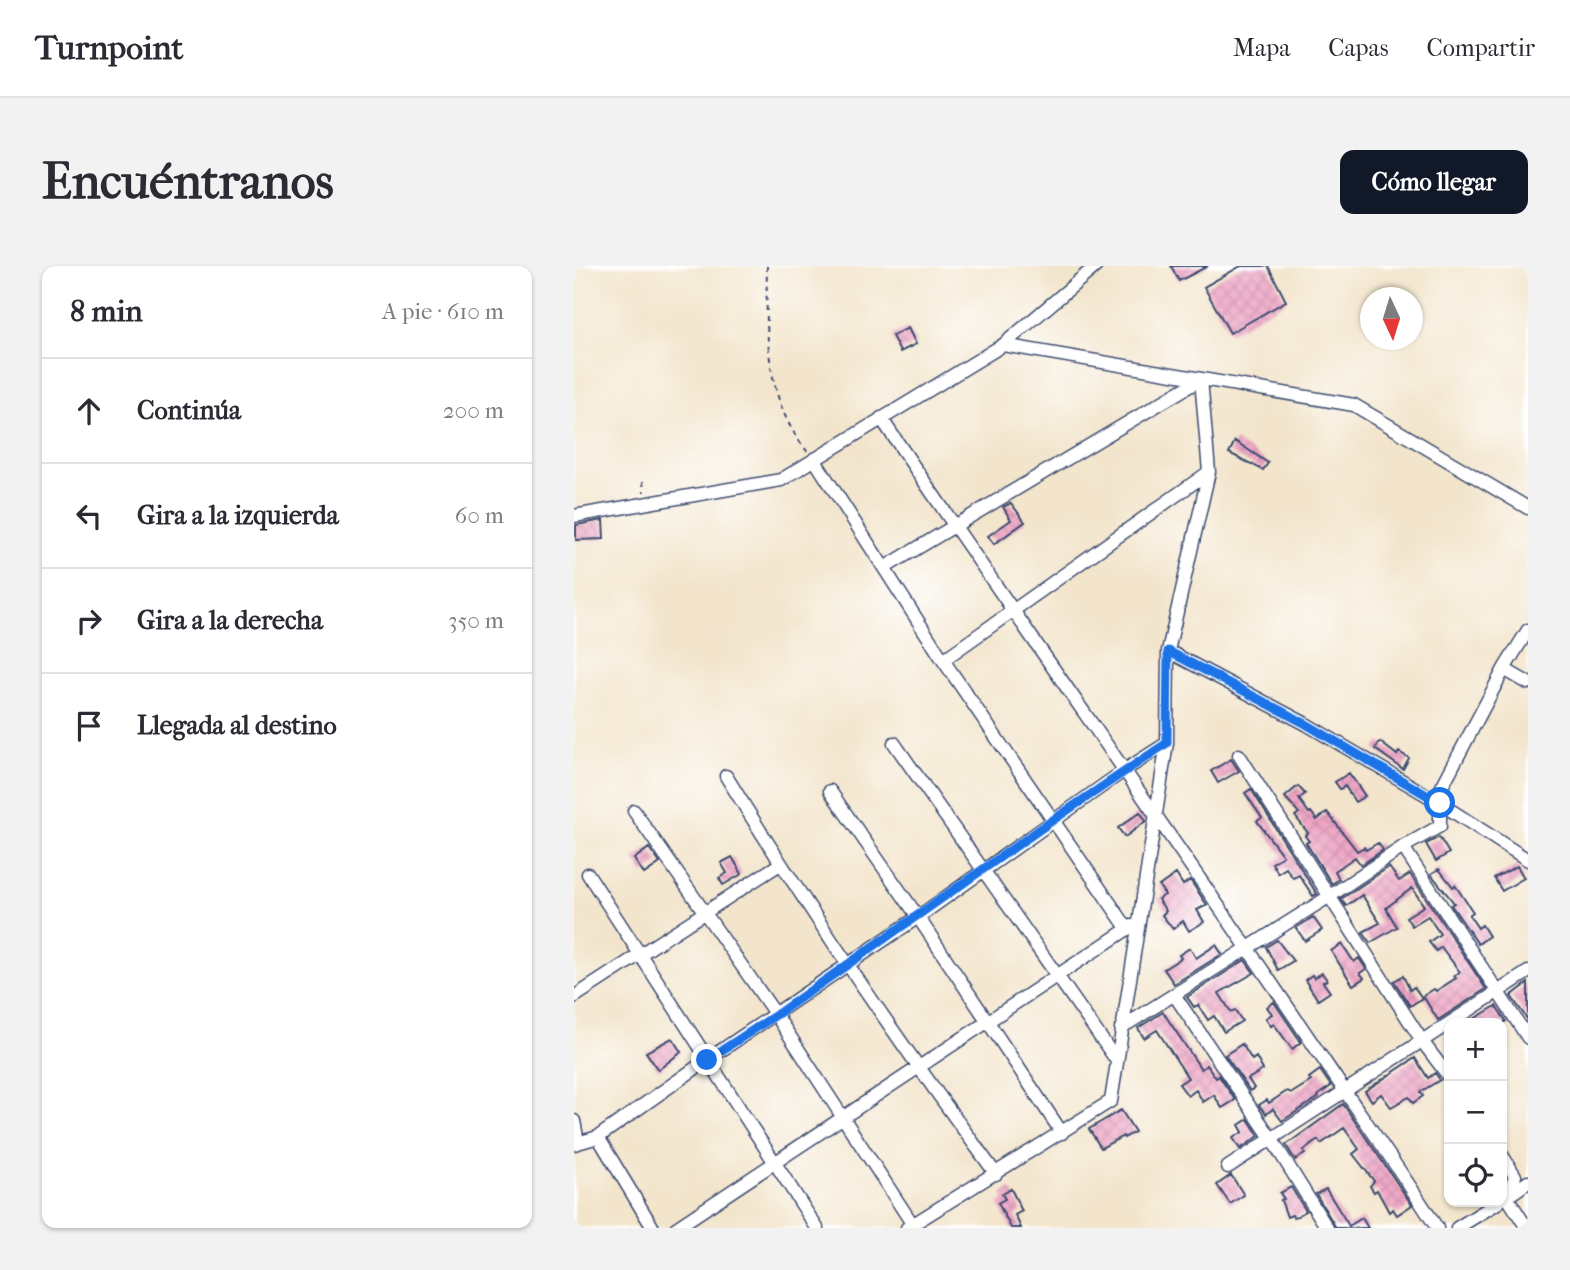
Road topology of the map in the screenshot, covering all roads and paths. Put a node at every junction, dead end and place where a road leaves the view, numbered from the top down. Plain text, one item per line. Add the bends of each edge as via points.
1 (767, 266) edge
2 (1096, 266) edge
3 (1003, 345) junction
4 (1202, 379) junction
5 (881, 418) junction
6 (814, 459) junction
7 (1209, 472) junction
8 (1528, 508) edge
9 (574, 516) edge
10 (954, 526) junction
11 (884, 568) junction
12 (1012, 611) junction
13 (1528, 630) edge
14 (1168, 651) junction
15 (943, 660) junction
16 (1504, 669) junction
17 (1528, 683) edge
18 (894, 743) dead end
19 (1167, 743) junction
20 (1239, 755) dead end
21 (1125, 770) junction
22 (726, 776) dead end
23 (830, 792) dead end
24 (1438, 802) junction
25 (635, 811) dead end
26 (1157, 817) junction
27 (1053, 820) junction
28 (1403, 847) junction
29 (1528, 860) edge
30 (780, 864) junction
31 (983, 869) junction
32 (588, 874) dead end
33 (1330, 896) junction
34 (705, 912) junction
35 (918, 917) junction
36 (1133, 925) junction
37 (1248, 948) junction
38 (639, 953) junction
39 (848, 965) junction
40 (1528, 971) edge
41 (1057, 975) junction
42 (1497, 992) junction
43 (1175, 996) junction
44 (574, 997) edge
45 (776, 1015) junction
46 (988, 1020) junction
47 (1121, 1028) junction
48 (1528, 1038) edge
49 (1422, 1041) junction
50 (707, 1060) junction
51 (1117, 1061) junction
52 (917, 1067) junction
53 (1444, 1070) edge
54 (1345, 1091) junction
55 (843, 1117) junction
56 (574, 1121) edge
57 (1062, 1133) junction
58 (598, 1137) junction
59 (1271, 1138) junction
60 (576, 1143) edge
61 (774, 1163) junction
62 (1507, 1163) edge
63 (1228, 1167) dead end
64 (996, 1174) junction
65 (1528, 1182) edge
66 (1507, 1190) edge
67 (1507, 1196) edge
68 (1507, 1205) edge
69 (1490, 1207) edge
70 (910, 1226) edge
71 (653, 1228) edge
72 (676, 1228) edge
73 (817, 1228) edge
74 (1327, 1228) edge
75 (1437, 1228) edge
76 (1457, 1228) edge
77 (1527, 1228) edge

1 - 6 path via 768,334 777,398 798,440
2 - 3 street
3 - 4 street
3 - 5 street
4 - 7 street
4 - 8 street via 1354,405
4 - 10 street
5 - 6 street
5 - 10 street
6 - 9 street via 781,480
6 - 11 street
7 - 12 street
7 - 14 street
10 - 11 street
10 - 12 street
11 - 15 street
12 - 15 street
12 - 21 street
13 - 16 street
14 - 19 street
14 - 24 street via 1306,724
15 - 27 street
16 - 17 street
16 - 24 street
18 - 31 street
19 - 21 street
19 - 26 street
20 - 33 street
21 - 26 street
21 - 27 street
22 - 30 street
23 - 35 street
24 - 28 street via 1440,826
24 - 29 street
25 - 34 street
26 - 36 street
26 - 37 street
27 - 31 street
27 - 36 street
28 - 33 street
28 - 42 street
30 - 34 street
30 - 39 street
31 - 35 street
31 - 41 street
32 - 38 street
33 - 37 street
33 - 49 street
34 - 38 street
34 - 45 street
35 - 39 street
35 - 46 street
36 - 41 street
36 - 47 street
37 - 43 street
37 - 54 street
38 - 44 street
38 - 50 street
39 - 45 street
39 - 52 street
40 - 42 street
41 - 46 street
41 - 51 street
42 - 48 street
42 - 49 street
43 - 47 street
43 - 59 street
45 - 50 street
45 - 55 street
46 - 52 street
46 - 57 street
47 - 51 street
49 - 53 street
49 - 54 street
50 - 58 street
50 - 61 street
51 - 57 street via 1111,1101
52 - 55 street
52 - 64 street
54 - 59 street
54 - 75 street
55 - 61 street
55 - 70 street
56 - 60 street
57 - 64 street
58 - 60 street
58 - 71 street
59 - 63 street
59 - 74 street
61 - 72 street
61 - 73 street
62 - 66 street via 1515,1176
64 - 70 street
65 - 67 street
68 - 77 street
69 - 76 street

